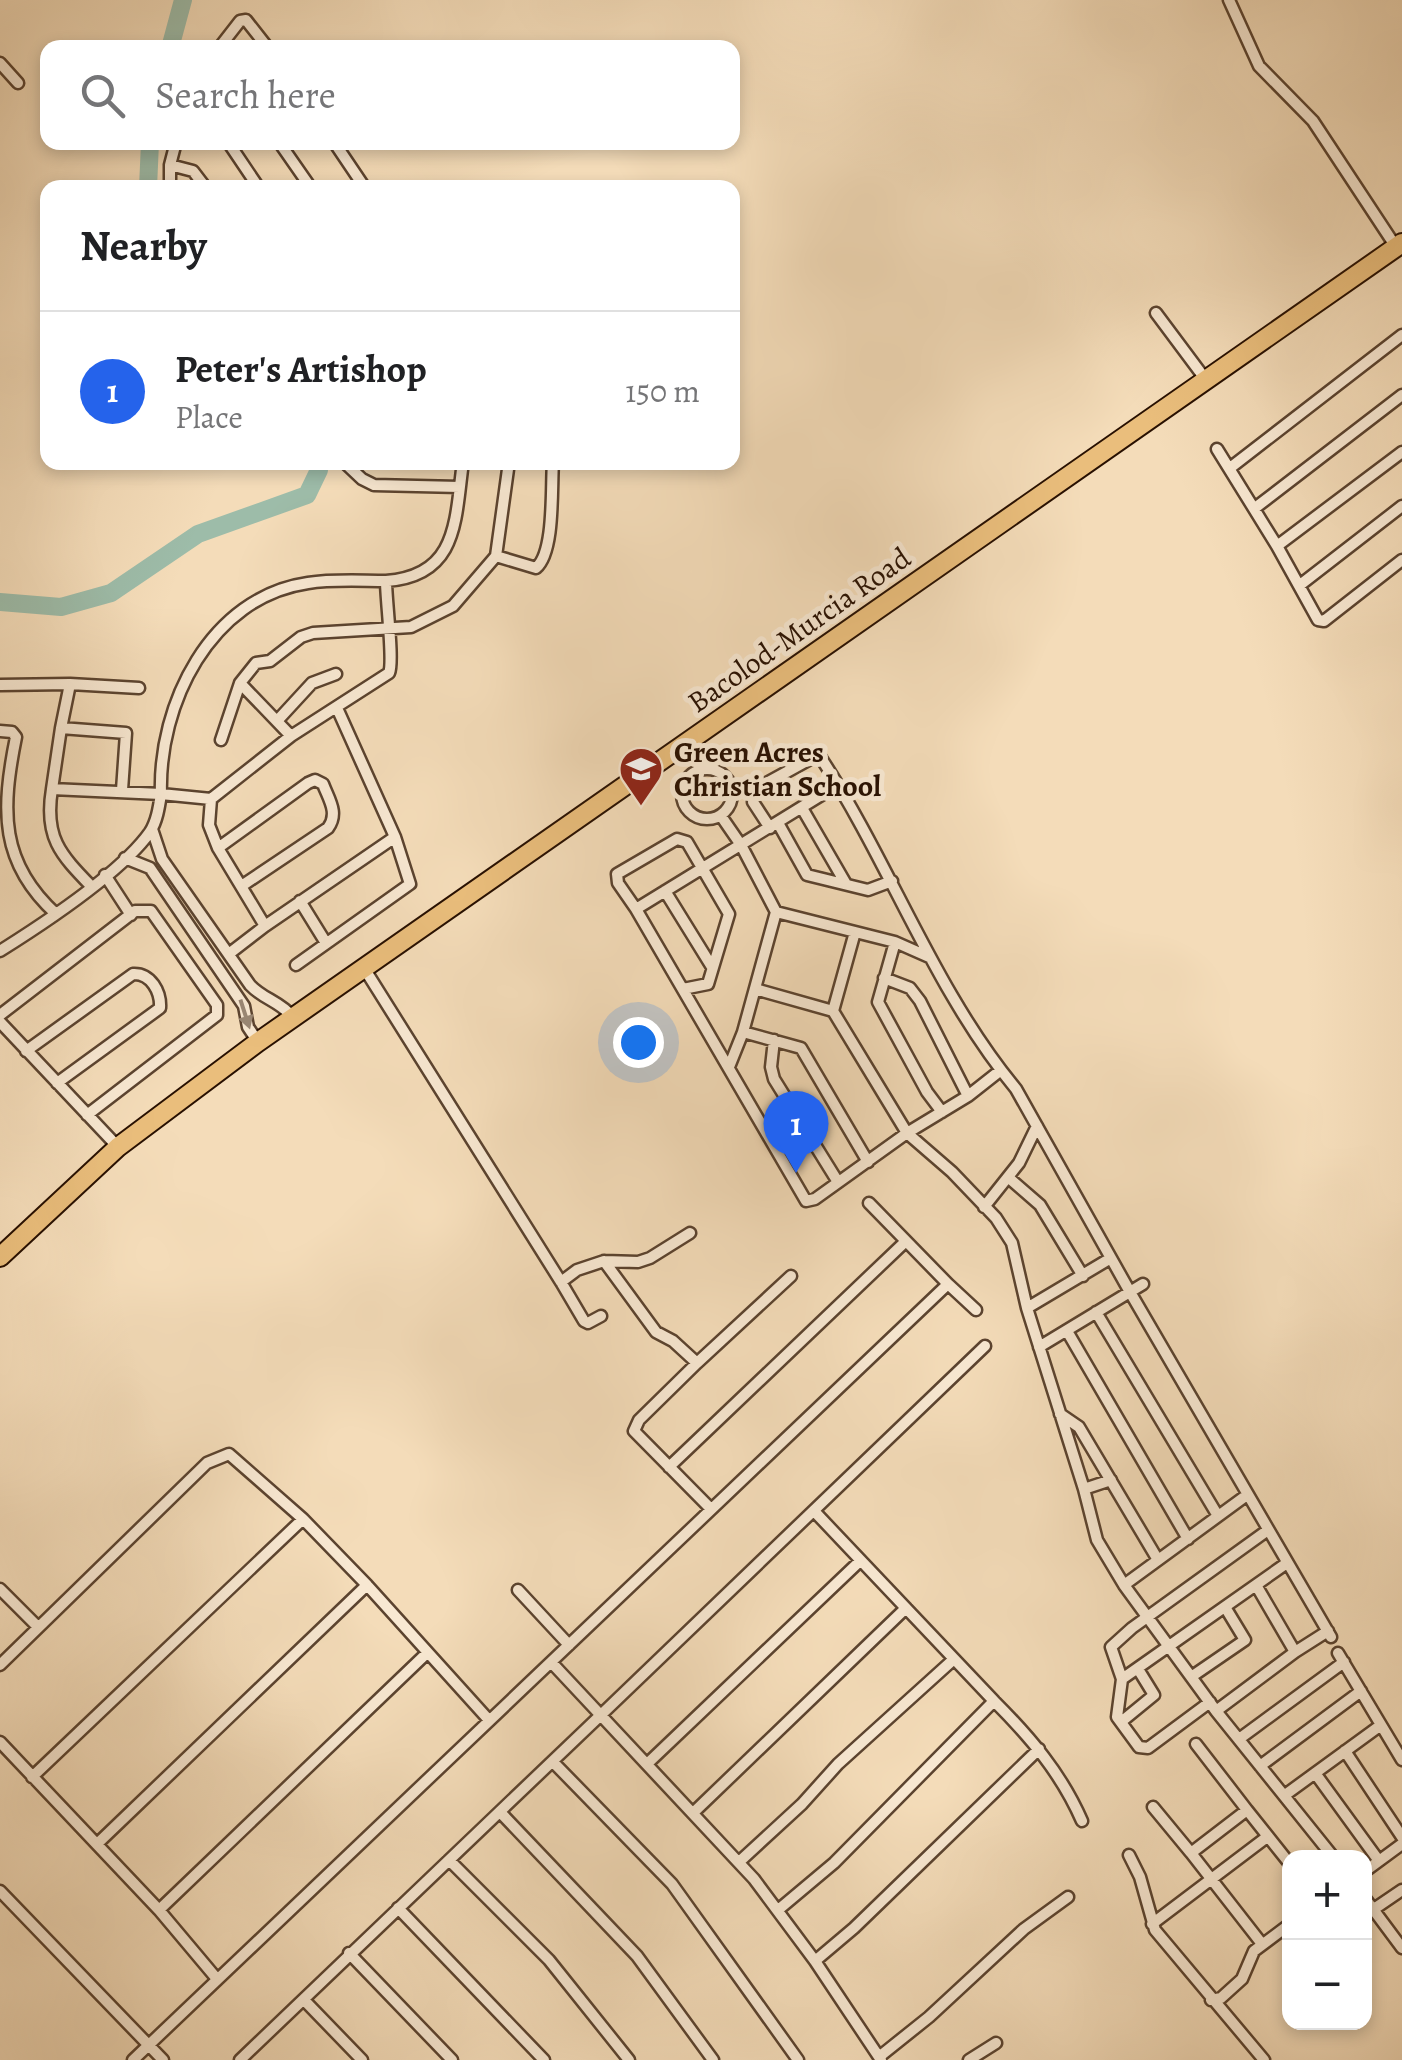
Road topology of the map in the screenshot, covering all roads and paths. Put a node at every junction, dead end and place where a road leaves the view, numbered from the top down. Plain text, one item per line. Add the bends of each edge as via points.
1 (1229, 0) edge
2 (225, 40) edge
3 (262, 40) edge
4 (0, 63) edge
5 (18, 82) dead end
6 (174, 150) edge
7 (233, 150) edge
8 (284, 150) edge
9 (339, 150) edge
10 (170, 165) junction
11 (170, 180) edge
12 (200, 180) edge
13 (254, 180) edge
14 (305, 180) edge
15 (360, 180) edge
16 (1399, 245) edge
17 (1156, 313) dead end
18 (1402, 335) edge
19 (1206, 380) junction
20 (1402, 395) edge
21 (1217, 449) dead end
22 (1402, 452) edge
23 (1230, 468) junction
24 (352, 470) edge
25 (461, 470) edge
26 (508, 470) edge
27 (553, 470) edge
28 (460, 487) junction
29 (1402, 506) edge
30 (1255, 508) junction
31 (1278, 546) junction
32 (496, 556) junction
33 (1402, 560) edge
34 (386, 581) junction
35 (1300, 585) junction
36 (387, 628) junction
37 (336, 674) dead end
38 (240, 683) junction
39 (70, 684) junction
40 (0, 686) edge
41 (139, 688) dead end
42 (337, 708) junction
43 (277, 722) junction
44 (61, 728) junction
45 (0, 731) edge
46 (291, 736) junction
47 (220, 740) dead end
48 (679, 746) junction
49 (694, 772) junction
50 (836, 786) junction
51 (52, 789) junction
52 (122, 790) junction
53 (160, 794) junction
54 (211, 799) junction
55 (802, 808) junction
56 (721, 816) junction
57 (774, 826) junction
58 (152, 829) junction
59 (395, 837) junction
60 (741, 845) junction
61 (218, 848) junction
62 (125, 858) junction
63 (162, 859) junction
64 (150, 868) junction
65 (702, 869) junction
66 (105, 874) junction
67 (892, 881) junction
68 (846, 884) junction
69 (243, 885) junction
70 (91, 886) junction
71 (664, 892) junction
72 (300, 902) junction
73 (636, 909) junction
74 (200, 912) junction
75 (776, 912) junction
76 (56, 914) junction
77 (131, 914) junction
78 (188, 921) junction
79 (265, 926) junction
80 (0, 931) edge
81 (855, 932) junction
82 (894, 942) junction
83 (326, 943) junction
84 (11, 944) junction
85 (0, 951) edge
86 (230, 953) junction
87 (929, 957) junction
88 (296, 965) dead end
89 (712, 967) junction
90 (239, 968) junction
91 (364, 968) junction
92 (226, 978) junction
93 (884, 978) junction
94 (683, 989) junction
95 (754, 989) junction
96 (833, 1011) junction
97 (0, 1014) edge
98 (292, 1017) junction
99 (0, 1022) edge
100 (742, 1032) junction
101 (774, 1040) junction
102 (258, 1042) junction
103 (26, 1051) junction
104 (730, 1067) junction
105 (1001, 1070) junction
106 (58, 1083) junction
107 (968, 1096) junction
108 (942, 1112) junction
109 (87, 1115) junction
110 (1038, 1126) junction
111 (908, 1133) junction
112 (118, 1147) junction
113 (868, 1162) junction
114 (1009, 1178) junction
115 (838, 1182) junction
116 (869, 1203) dead end
117 (984, 1207) junction
118 (690, 1233) dead end
119 (905, 1242) junction
120 (0, 1257) edge
121 (1110, 1258) junction
122 (604, 1261) junction
123 (791, 1276) dead end
124 (1083, 1276) junction
125 (561, 1282) junction
126 (948, 1284) junction
127 (1143, 1284) dead end
128 (1130, 1292) junction
129 (1026, 1308) junction
130 (976, 1310) dead end
131 (1096, 1312) junction
132 (601, 1316) dead end
133 (1067, 1330) junction
134 (985, 1346) dead end
135 (1040, 1347) junction
136 (697, 1363) junction
137 (1060, 1414) junction
138 (669, 1467) junction
139 (1111, 1480) junction
140 (1084, 1488) junction
141 (1247, 1495) junction
142 (711, 1509) junction
143 (814, 1511) junction
144 (1218, 1516) junction
145 (303, 1519) junction
146 (1268, 1530) junction
147 (1188, 1539) junction
148 (1158, 1560) junction
149 (860, 1561) junction
150 (1287, 1563) junction
151 (367, 1585) junction
152 (1124, 1585) junction
153 (1256, 1585) junction
154 (0, 1589) edge
155 (518, 1590) dead end
156 (1225, 1607) junction
157 (906, 1608) junction
158 (1148, 1616) junction
159 (38, 1627) junction
160 (569, 1645) junction
161 (1170, 1647) junction
162 (1295, 1652) junction
163 (426, 1653) junction
164 (954, 1659) junction
165 (550, 1662) junction
166 (0, 1665) edge
167 (1138, 1669) junction
168 (1191, 1677) junction
169 (1122, 1679) junction
170 (1361, 1691) junction
171 (994, 1700) junction
172 (1213, 1707) junction
173 (601, 1714) junction
174 (488, 1719) junction
175 (1121, 1722) junction
176 (1381, 1725) junction
177 (1239, 1739) junction
178 (0, 1742) edge
179 (1196, 1744) dead end
180 (1039, 1749) junction
181 (1345, 1751) junction
182 (1402, 1760) edge
183 (554, 1763) junction
184 (648, 1763) junction
185 (1260, 1766) junction
186 (1315, 1773) junction
187 (32, 1777) junction
188 (1285, 1795) junction
189 (1154, 1807) dead end
190 (1247, 1810) junction
191 (500, 1812) junction
192 (694, 1812) junction
193 (1082, 1821) dead end
194 (1267, 1836) junction
195 (1402, 1837) edge
196 (97, 1844) junction
197 (1402, 1844) edge
198 (1328, 1850) edge
199 (1191, 1853) junction
200 (1282, 1854) edge
201 (1129, 1855) dead end
202 (449, 1860) junction
203 (1379, 1861) junction
204 (739, 1862) junction
205 (1372, 1866) edge
206 (1211, 1879) junction
207 (1402, 1890) edge
208 (0, 1891) edge
209 (1068, 1897) dead end
210 (1372, 1907) edge
211 (398, 1908) junction
212 (1374, 1909) junction
213 (160, 1910) junction
214 (778, 1910) junction
215 (1152, 1924) junction
216 (1282, 1930) edge
217 (1400, 1941) edge
218 (1262, 1944) junction
219 (349, 1953) junction
220 (814, 1961) junction
221 (217, 1979) junction
222 (304, 2000) junction
223 (1211, 2000) junction
224 (996, 2043) dead end
225 (148, 2046) junction
226 (245, 2058) edge
227 (880, 2059) edge
228 (134, 2060) edge
229 (163, 2060) edge
230 (362, 2060) edge
231 (452, 2060) edge
232 (544, 2060) edge
233 (629, 2060) edge
234 (713, 2060) edge
235 (798, 2060) edge
236 (969, 2060) edge
237 (1264, 2060) edge

1 - 16 street via 1260,66 1313,122
2 - 3 street via 246,20
4 - 5 street
6 - 10 street
7 - 13 street
8 - 14 street
9 - 15 street
10 - 11 street
10 - 12 street
16 - 19 main road, Bacolod-Murcia Road
17 - 19 street
18 - 23 street
19 - 48 main road, Bacolod-Murcia Road
20 - 30 street
21 - 23 street
22 - 31 street
23 - 30 street
24 - 28 street via 374,485
25 - 28 street
26 - 32 street
27 - 32 street via 542,562 528,567
28 - 34 street via 455,530 441,556 411,579
29 - 35 street
30 - 31 street
31 - 35 street
32 - 36 street via 453,606 411,628
33 - 35 street via 1322,621
34 - 36 street
34 - 53 street via 306,582 244,610 216,634 176,696
36 - 38 street via 301,637 270,661 256,663
36 - 42 street via 392,670
37 - 43 street via 312,683
38 - 43 street
38 - 47 street
39 - 40 street
39 - 41 street
39 - 44 street
42 - 46 street
42 - 59 street
43 - 46 street
44 - 51 street
44 - 52 street via 126,734
45 - 76 street via 16,738 4,840 36,898
46 - 54 street
48 - 49 street
48 - 91 main road, Bacolod-Murcia Road
49 - 56 street via 715,770 730,784 732,802
49 - 56 street via 682,802 688,812 698,819
50 - 55 street
50 - 57 street via 818,757 764,785 753,802
50 - 67 street
51 - 52 street
51 - 70 street via 55,845
52 - 53 street
53 - 54 street
53 - 58 street
54 - 61 street via 209,825
55 - 57 street
55 - 68 street
56 - 60 street
57 - 60 street
57 - 68 street via 802,870
58 - 62 street
58 - 63 street
59 - 72 street
59 - 83 street via 410,884
60 - 65 street
60 - 75 street
61 - 69 street
61 - 69 street via 314,780 323,784 334,812 328,828
62 - 64 street
62 - 66 street
63 - 64 street
63 - 74 street
64 - 78 street
65 - 71 street
65 - 73 street via 682,838 624,869 616,877
65 - 89 street via 729,914
66 - 70 street
66 - 77 street
67 - 68 street via 868,890
67 - 87 street
69 - 79 street
70 - 76 street
71 - 73 street
71 - 89 street
72 - 79 street
72 - 83 street
73 - 94 street
74 - 78 street
74 - 86 street
75 - 81 street
75 - 95 street
76 - 84 street
77 - 97 street
77 - 109 street via 152,911 218,1005 218,1016
78 - 92 street
79 - 86 street
80 - 84 street
81 - 82 street
81 - 96 street
82 - 87 street
82 - 93 street
83 - 88 street
84 - 85 street
86 - 90 street
87 - 105 street
89 - 94 street via 708,984
90 - 92 street
90 - 98 street via 255,990
91 - 98 main road, Bacolod-Murcia Road
91 - 125 street
92 -> 102 street
93 - 107 street via 910,988 920,1001
93 - 108 street via 882,1013
94 - 104 street
95 - 96 street
95 - 100 street
96 - 111 street
98 - 102 main road, Bacolod-Murcia Road
99 - 103 street
100 - 101 street
100 - 104 street
101 - 113 street via 801,1048
101 - 115 street via 774,1079
102 - 112 main road, Bacolod-Murcia Road
103 - 106 street
103 - 106 street via 142,973 157,989 160,1008
104 - 115 street via 801,1198 811,1201
105 - 107 street
105 - 110 street
106 - 109 street
107 - 108 street
108 - 111 street
109 - 112 street
110 - 114 street
110 - 121 street
111 - 113 street
111 - 117 street
112 - 120 main road, Bacolod-Murcia Road
113 - 115 street
114 - 117 street
114 - 124 street via 1040,1205
116 - 119 street
117 - 129 street via 1012,1243
118 - 122 street via 643,1260
119 - 126 street
119 - 138 street
121 - 124 street
121 - 128 street
122 - 125 street
122 - 136 street via 656,1332
123 - 136 street
124 - 129 street
125 - 132 street via 584,1321
126 - 130 street
126 - 142 street
127 - 128 street
128 - 131 street
128 - 141 street
129 - 135 street
131 - 133 street
131 - 144 street
133 - 135 street
133 - 147 street
134 - 143 street
135 - 137 street
136 - 138 street via 635,1426
137 - 139 street via 1079,1427
137 - 140 street
138 - 142 street
139 - 140 street
139 - 148 street
140 - 152 street via 1094,1536
141 - 144 street
141 - 146 street
142 - 160 street
143 - 149 street
143 - 173 street
144 - 147 street
145 - 151 street
145 - 159 street via 234,1454 224,1454
145 - 187 street
146 - 150 street
146 - 158 street
147 - 148 street
148 - 152 street
149 - 157 street
149 - 184 street
150 - 153 street
150 - 162 street via 1329,1634
151 - 163 street
151 - 196 street
152 - 158 street
153 - 156 street
153 - 162 street
154 - 159 street
155 - 160 street
156 - 161 street
156 - 168 street via 1245,1640
157 - 164 street
157 - 192 street
158 - 161 street
158 - 169 street via 1112,1644
159 - 166 street
160 - 165 street
161 - 167 street
161 - 168 street
162 - 172 street
163 - 174 street
163 - 213 street
164 - 171 street
164 - 204 street
165 - 173 street
165 - 174 street
167 - 169 street
167 - 175 street via 1154,1695
168 - 172 street
169 - 175 street via 1116,1713
170 - 176 street
170 - 177 street via 1341,1657
170 - 185 street
171 - 180 street
171 - 214 street via 834,1863
172 - 175 street via 1148,1748 1139,1747
172 - 177 street
173 - 183 street
173 - 184 street
174 - 221 street
176 - 181 street
176 - 182 street
177 - 185 street
178 - 187 street
179 - 190 street
180 - 193 street
180 - 220 street
181 - 186 street
181 - 195 street
183 - 191 street
183 - 235 street via 672,1884
184 - 192 street
185 - 188 street
186 - 188 street
186 - 203 street
187 - 196 street
188 - 198 street
189 - 199 street
190 - 194 street
190 - 199 street
191 - 202 street
191 - 234 street via 637,1956
192 - 204 street
194 - 200 street
194 - 206 street
196 - 213 street
197 - 203 street
199 - 206 street
201 - 215 street
202 - 211 street
202 - 233 street via 558,1970
203 - 205 street
204 - 214 street
206 - 215 street
206 - 218 street
207 - 212 street
208 - 225 street
209 - 227 street
210 - 212 street
211 - 219 street
211 - 232 street
212 - 217 street
213 - 221 street
214 - 220 street
215 - 223 street
216 - 218 street
218 - 223 street via 1242,1978
219 - 222 street
219 - 231 street
220 - 227 street
221 - 225 street
222 - 226 street
222 - 230 street
223 - 237 street
224 - 236 street
225 - 228 street
225 - 229 street

